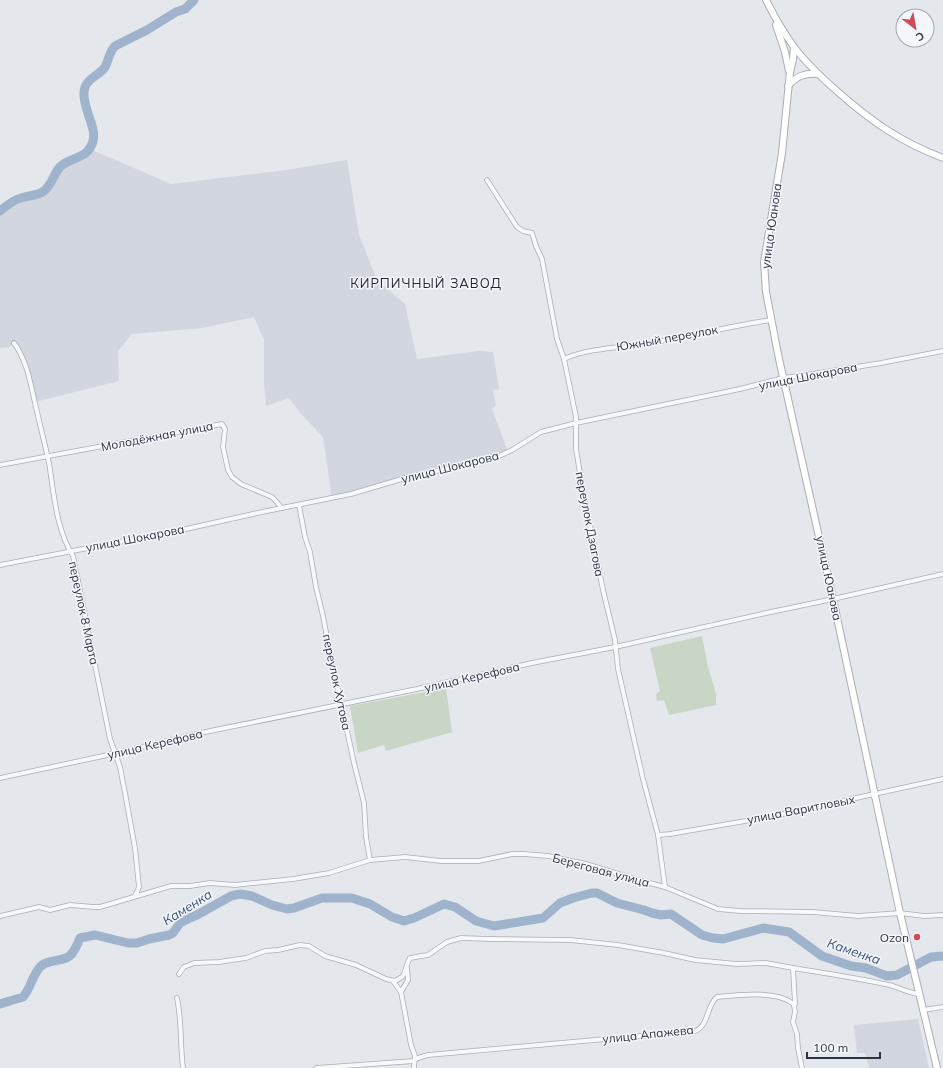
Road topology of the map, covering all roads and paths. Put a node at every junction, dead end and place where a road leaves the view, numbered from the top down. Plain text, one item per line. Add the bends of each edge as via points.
1 (766, 0) edge
2 (771, 10) junction
3 (794, 47) junction
4 (790, 72) junction
5 (818, 74) junction
6 (788, 86) junction
7 (943, 158) edge
8 (487, 180) dead end
9 (771, 320) junction
10 (14, 343) dead end
11 (943, 351) edge
12 (564, 359) junction
13 (783, 378) junction
14 (576, 423) junction
15 (47, 457) junction
16 (0, 465) edge
17 (299, 505) junction
18 (282, 508) junction
19 (70, 552) junction
20 (0, 565) edge
21 (943, 574) edge
22 (833, 599) junction
23 (615, 647) junction
24 (342, 704) junction
25 (115, 753) junction
26 (0, 778) edge
27 (943, 779) edge
28 (875, 795) junction
29 (658, 835) junction
30 (370, 860) junction
31 (139, 887) junction
32 (665, 887) junction
33 (148, 893) junction
34 (135, 896) junction
35 (900, 913) junction
36 (943, 915) edge
37 (0, 916) edge
38 (407, 968) junction
39 (793, 968) junction
40 (179, 974) dead end
41 (393, 981) junction
42 (401, 992) junction
43 (919, 994) junction
44 (177, 998) dead end
45 (794, 1005) junction
46 (943, 1007) edge
47 (923, 1010) junction
48 (414, 1060) junction
49 (183, 1068) edge
50 (316, 1068) edge
51 (414, 1068) edge
52 (802, 1068) edge
53 (937, 1068) edge

1 - 2 street
2 - 3 street
2 - 4 street
3 - 4 street, улица Юанова
3 - 5 street
4 - 6 street, улица Юанова
5 - 6 street via 802,75
5 - 7 street via 876,124 902,141
6 - 9 street, улица Юанова via 782,153 764,262
8 - 12 street, переулок Дзагова via 517,227 532,233 542,259 557,339
9 - 12 street, Южный переулок via 577,354
9 - 13 street, улица Юанова
10 - 15 street, переулок 8 Марта via 24,362
11 - 13 street, улица Шокарова
12 - 14 street, переулок Дзагова
13 - 14 street, улица Шокарова
13 - 22 street, улица Юанова
14 - 17 street, улица Шокарова via 541,432 498,457
14 - 23 street, переулок Дзагова via 579,472
15 - 16 street, Молодёжная улица
15 - 18 street, Молодёжная улица via 222,424 225,428 225,455 232,478 272,497
15 - 19 street, переулок 8 Марта via 55,503
17 - 18 street, улица Шокарова
17 - 24 street, переулок Хутова
18 - 19 street, улица Шокарова
19 - 20 street, улица Шокарова
19 - 25 street, переулок 8 Марта via 73,556
21 - 22 street, улица Керефова
22 - 23 street, улица Керефова
22 - 28 street, улица Юанова
23 - 24 street, улица Керефова
23 - 29 street, переулок Дзагова via 632,733
24 - 25 street, улица Керефова
24 - 30 street, переулок Хутова via 364,803
25 - 26 street, улица Керефова
25 - 31 street, переулок 8 Марта via 133,836
27 - 28 street, улица Варитловых
28 - 29 street, улица Варитловых via 774,816
28 - 35 street, улица Юанова
29 - 32 street, переулок Дзагова
30 - 32 street, Береговая улица via 405,857 467,862 512,854 538,854 586,864
30 - 33 street, Береговая улица via 329,873 293,879 235,885 210,883 171,886
31 - 33 street
31 - 34 street
32 - 35 street, Береговая улица via 713,908 728,911 814,912 858,916
33 - 34 street, Береговая улица
34 - 37 street, Береговая улица via 97,907 67,905 50,910 39,907
35 - 36 street, Береговая улица
35 - 43 street, улица Юанова
38 - 39 street via 412,957 428,955 447,942 461,938 600,942 695,960 738,964 766,963
38 - 41 street via 402,977
38 - 42 street via 408,980
39 - 43 street via 851,977
39 - 45 street
40 - 41 street via 184,967 194,962 246,958 265,951 300,945 311,946 325,956 356,965
41 - 42 street
42 - 48 street
43 - 47 street, улица Юанова
44 - 49 street via 181,1019
45 - 48 street, улица Апажева via 770,995 717,997 703,1025 695,1031 441,1054 422,1056
45 - 52 street via 793,1022
46 - 47 street
47 - 53 street, улица Юанова
48 - 50 street, улица Апажева
48 - 51 street

